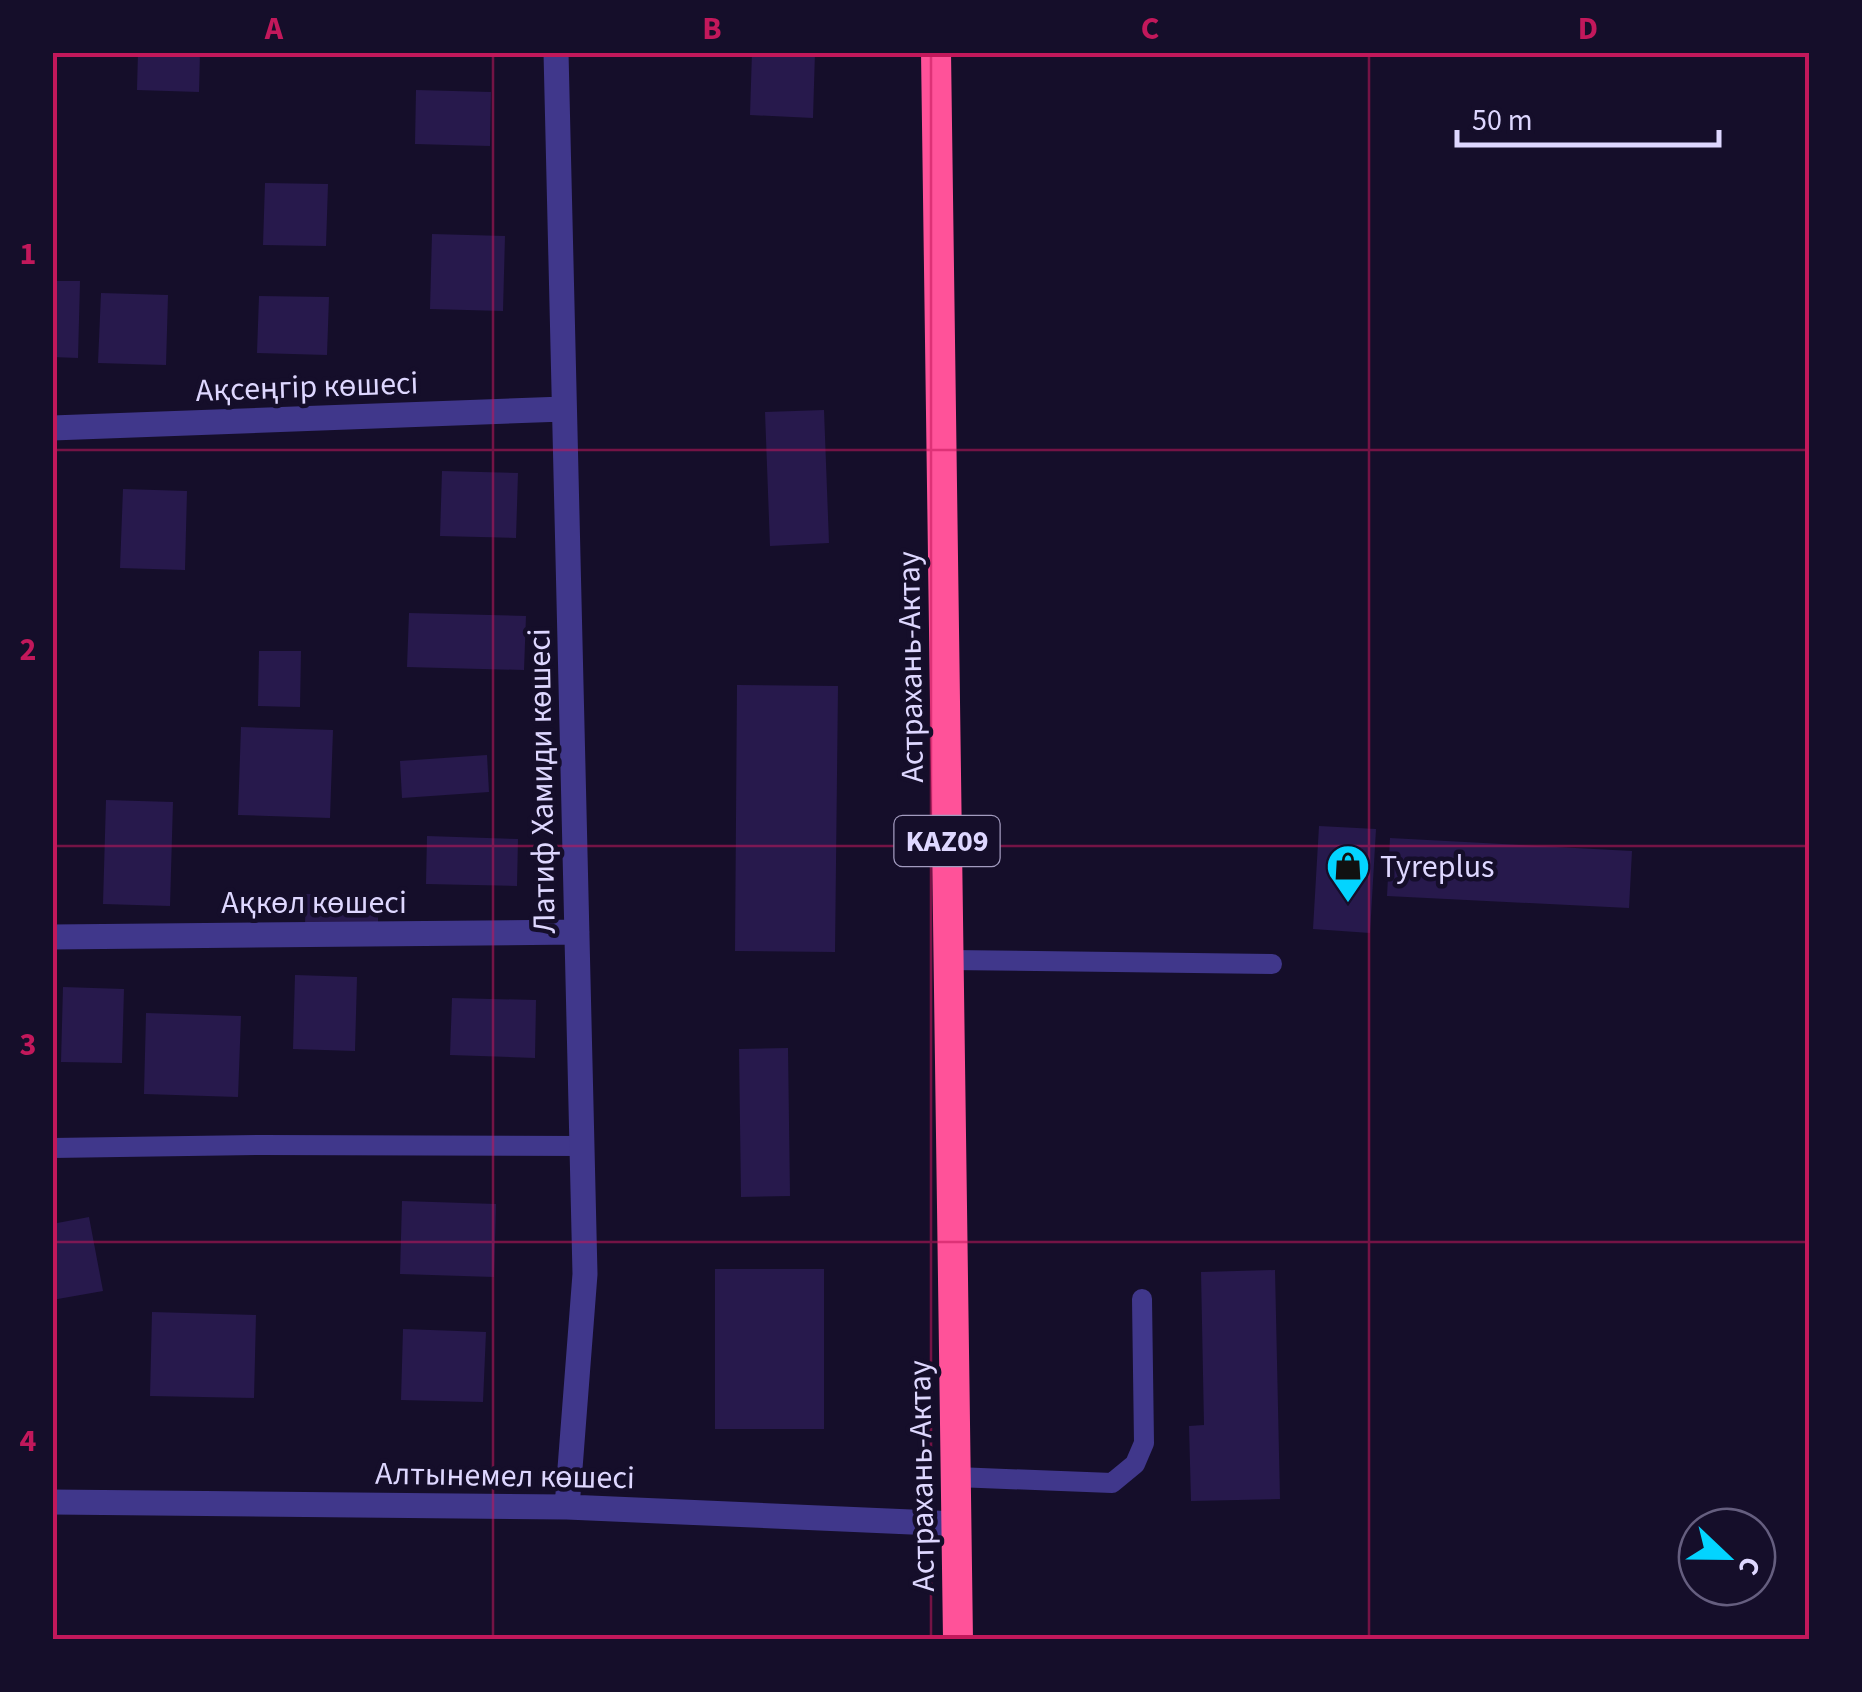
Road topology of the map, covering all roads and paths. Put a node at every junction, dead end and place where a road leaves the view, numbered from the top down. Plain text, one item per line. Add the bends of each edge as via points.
1 (556, 52) edge
2 (936, 52) edge
3 (564, 408) junction
4 (52, 428) edge
5 (577, 932) junction
6 (52, 937) edge
7 (949, 960) junction
8 (1272, 964) dead end
9 (582, 1146) junction
10 (52, 1148) edge
11 (1142, 1299) dead end
12 (956, 1477) junction
13 (52, 1502) edge
14 (566, 1507) junction
15 (957, 1524) junction
16 (958, 1636) edge

1 - 3 street, Латиф Хамиди көшесі
2 - 7 highway, Астрахань-Актау / KAZ09
3 - 4 street, Ақсеңгір көшесі
3 - 5 street, Латиф Хамиди көшесі
5 - 6 street, Ақкөл көшесі
5 - 9 street, Латиф Хамиди көшесі
7 - 8 lane
7 - 12 highway, Астрахань-Актау / KAZ09
9 - 10 lane
9 - 14 street, Латиф Хамиди көшесі via 586,1274
11 - 12 lane via 1144,1443 1135,1464 1112,1483
12 - 15 highway, Астрахань-Актау / KAZ09
13 - 14 street, Алтынемел көшесі
14 - 15 street, Алтынемел көшесі
15 - 16 highway, Астрахань-Актау / KAZ09

